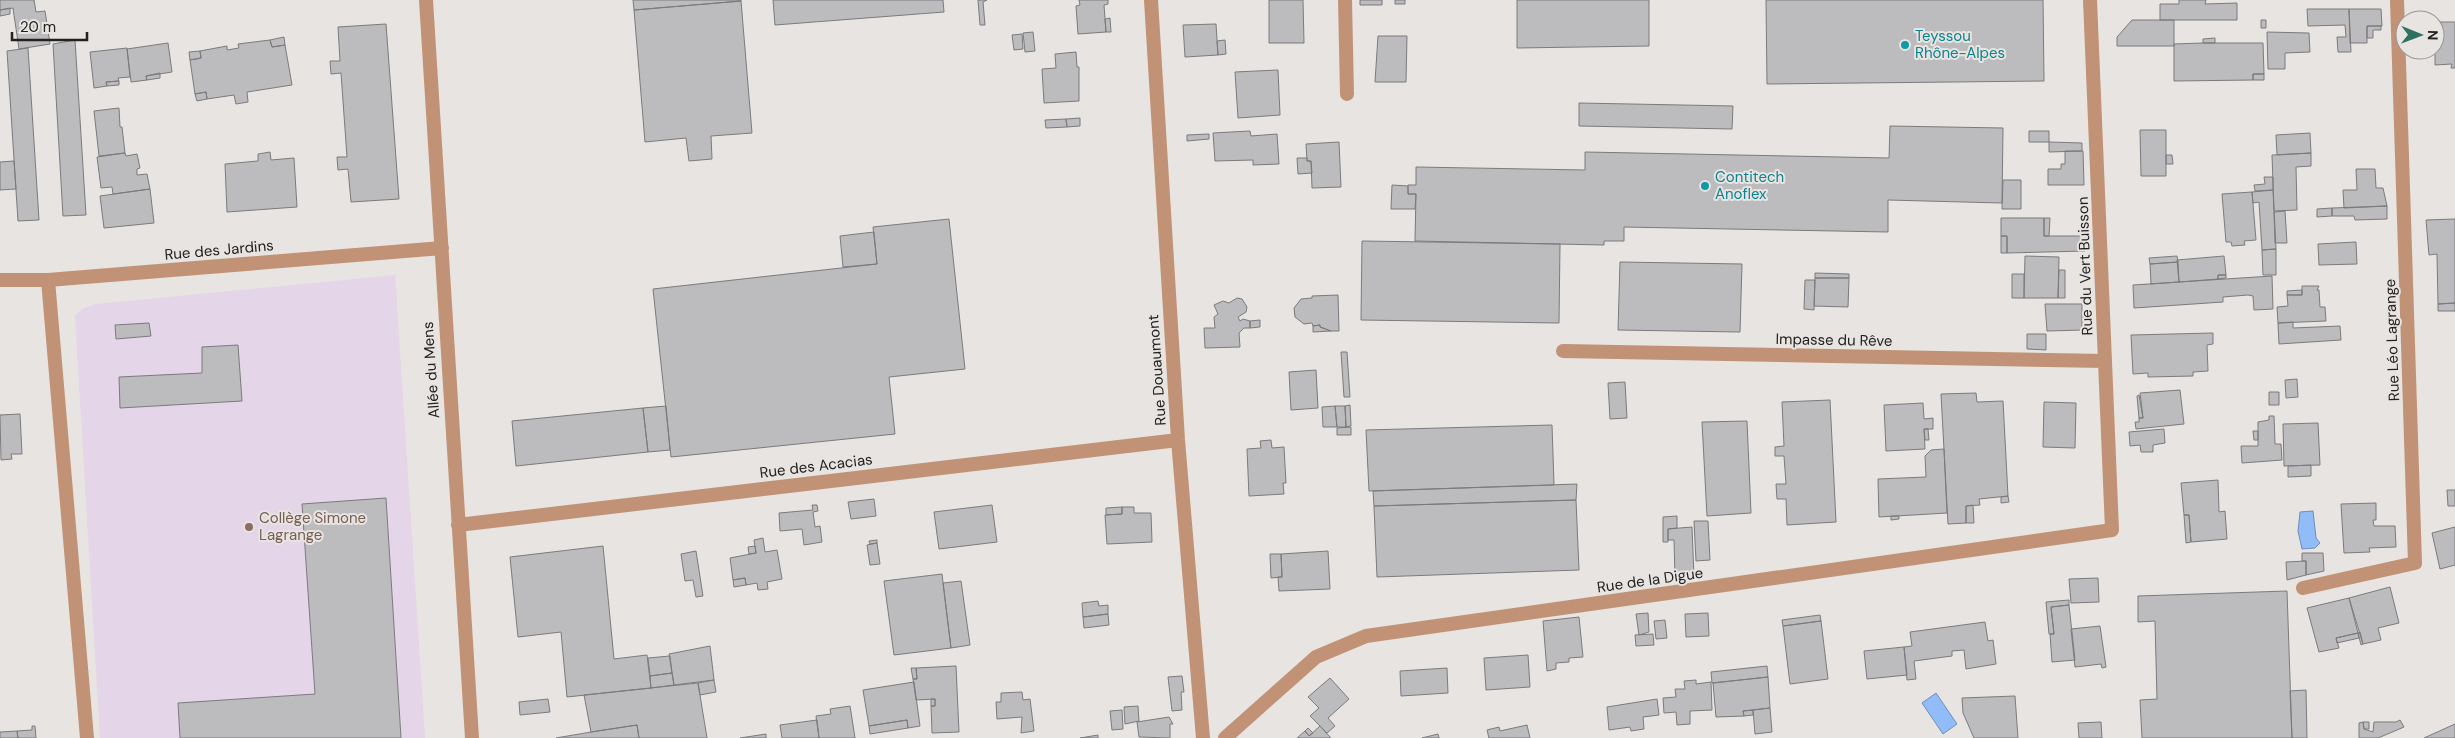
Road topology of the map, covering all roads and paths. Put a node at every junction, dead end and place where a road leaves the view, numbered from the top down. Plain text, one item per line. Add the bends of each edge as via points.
1 (426, 0) edge
2 (1150, 0) edge
3 (1346, 0) edge
4 (2090, 0) edge
5 (2398, 0) edge
6 (1347, 94) dead end
7 (442, 248) junction
8 (0, 280) edge
9 (48, 280) junction
10 (1563, 351) dead end
11 (2105, 361) junction
12 (1178, 440) junction
13 (458, 525) junction
14 (2112, 530) joint
15 (2303, 588) dead end
16 (87, 738) edge
17 (472, 738) edge
18 (1203, 738) edge
19 (1225, 738) edge

1 - 7 street, Allée du Mens
2 - 12 street, Rue Douaumont
3 - 6 street
4 - 11 street, Rue du Vert Buisson
5 - 15 street, Rue Léo Lagrange via 2415,563
7 - 9 street, Rue des Jardins
7 - 13 street, Allée du Mens
8 - 9 street, Rue des Jardins
9 - 16 street
10 - 11 street, Impasse du Rêve
11 - 14 street, Rue du Vert Buisson
12 - 13 street, Rue des Acacias
12 - 18 street, Rue Douaumont
13 - 17 street, Allée du Mens
14 - 19 street, Rue de la Digue via 1366,636 1316,657

